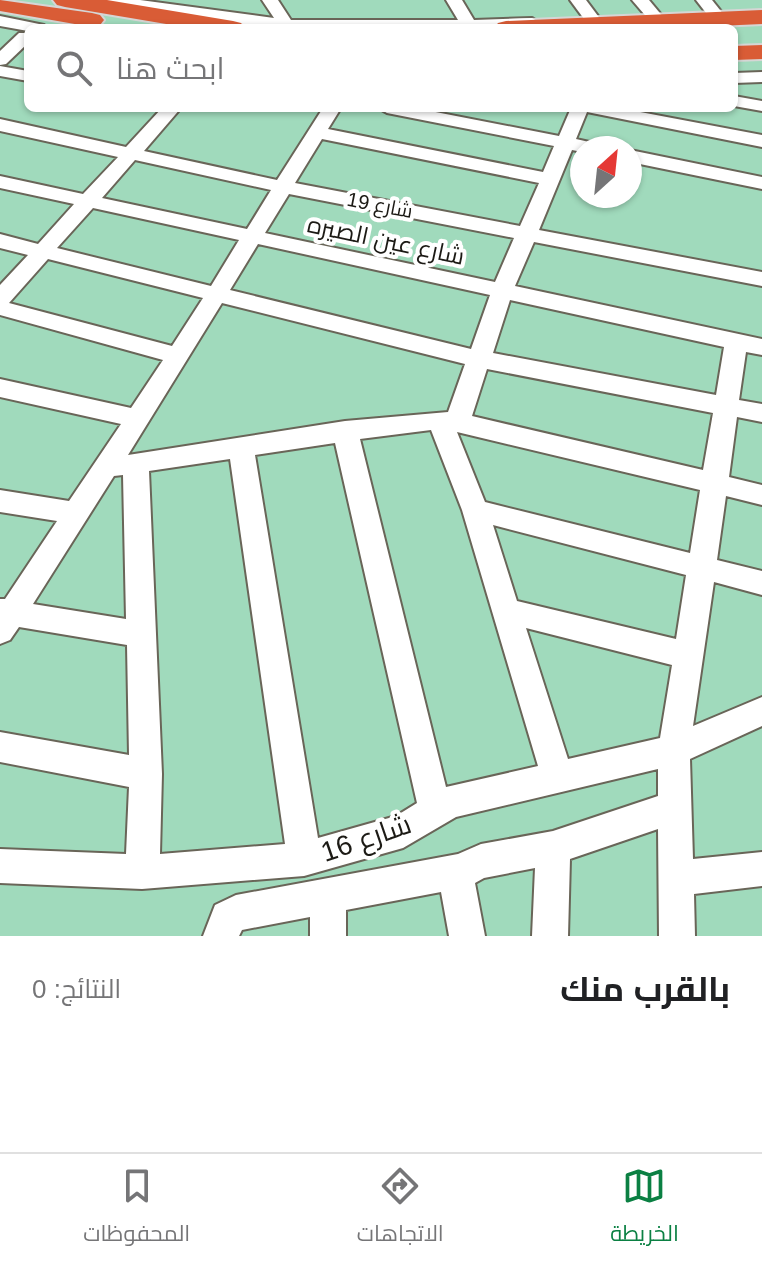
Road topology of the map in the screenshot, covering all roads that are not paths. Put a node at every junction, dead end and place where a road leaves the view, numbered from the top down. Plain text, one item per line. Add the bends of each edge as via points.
1 (65, 0) edge
2 (106, 0) edge
3 (236, 0) edge
4 (270, 0) edge
5 (454, 0) edge
6 (578, 0) edge
7 (640, 0) edge
8 (704, 0) edge
9 (0, 4) edge
10 (166, 4) edge
11 (762, 15) edge
12 (376, 16) dead end
13 (656, 18) junction
14 (593, 20) junction
15 (0, 21) edge
16 (725, 22) edge
17 (225, 23) edge
18 (112, 24) edge
19 (256, 24) edge
20 (285, 24) edge
21 (296, 24) edge
22 (468, 24) edge
23 (494, 24) edge
24 (585, 24) edge
25 (762, 27) edge
26 (24, 31) edge
27 (0, 33) edge
28 (24, 34) edge
29 (24, 39) edge
30 (762, 40) edge
31 (738, 41) edge
32 (762, 52) edge
33 (738, 53) edge
34 (0, 60) edge
35 (0, 71) edge
36 (24, 75) edge
37 (762, 77) edge
38 (738, 78) edge
39 (762, 90) edge
40 (738, 91) edge
41 (738, 102) edge
42 (762, 106) edge
43 (168, 112) edge
44 (330, 112) edge
45 (407, 112) edge
46 (578, 112) edge
47 (612, 112) edge
48 (0, 125) edge
49 (317, 132) junction
50 (762, 141) edge
51 (566, 143) junction
52 (570, 144) edge
53 (132, 153) junction
54 (642, 158) edge
55 (550, 179) junction
56 (0, 182) edge
57 (762, 183) edge
58 (283, 187) junction
59 (88, 202) junction
60 (529, 233) junction
61 (252, 238) junction
62 (0, 241) edge
63 (43, 252) junction
64 (762, 279) edge
65 (502, 292) junction
66 (216, 295) junction
67 (0, 299) edge
68 (0, 308) edge
69 (749, 345) edge
70 (178, 356) junction
71 (480, 359) junction
72 (0, 388) edge
73 (726, 406) junction
74 (762, 413) edge
75 (136, 418) junction
76 (448, 421) junction
77 (345, 430) junction
78 (241, 447) junction
79 (136, 464) junction
80 (104, 468) junction
81 (715, 483) junction
82 (762, 495) edge
83 (0, 501) edge
84 (475, 510) junction
85 (75, 513) junction
86 (702, 568) junction
87 (762, 583) edge
88 (505, 610) junction
89 (4, 618) edge
90 (140, 634) junction
91 (689, 656) junction
92 (762, 711) edge
93 (0, 747) edge
94 (674, 750) junction
95 (146, 774) junction
96 (558, 779) junction
97 (673, 808) junction
98 (435, 809) junction
99 (553, 848) junction
100 (304, 859) junction
101 (0, 866) edge
102 (461, 871) junction
103 (759, 871) edge
104 (142, 872) junction
105 (678, 878) junction
106 (328, 896) junction
107 (221, 936) edge
108 (328, 936) edge
109 (467, 936) edge
110 (550, 936) edge
111 (677, 936) edge

1 - 17 highway
2 - 10 street
3 - 17 street
4 - 20 street
5 - 22 street
6 - 14 street
7 - 13 street
8 - 16 street
9 - 18 highway
10 - 17 street
11 - 16 street
11 - 24 highway
12 - 21 street
13 - 14 street
13 - 16 street
14 - 23 street
15 - 26 street
16 - 25 highway
17 - 19 street
27 - 28 street
29 - 34 street
30 - 31 highway
32 - 33 highway
35 - 36 street
37 - 38 street
39 - 40 street
41 - 42 street
43 - 53 street
44 - 49 street
45 - 51 street
46 - 51 street
47 - 50 street
48 - 53 street, شارع 19
49 - 55 street
49 - 58 street
51 - 52 street
51 - 55 street
53 - 58 street, شارع 19
53 - 59 street
54 - 57 street
55 - 60 street
56 - 59 street, شارع عين الصيره
58 - 60 street, شارع 19
58 - 61 street
59 - 61 street, شارع عين الصيره
59 - 63 street
60 - 64 street, شارع 19
60 - 65 street
61 - 65 street, شارع عين الصيره
61 - 66 street
62 - 63 street
63 - 66 street
63 - 67 street
65 - 69 street, شارع عين الصيره
65 - 71 street
66 - 70 street
66 - 71 street
68 - 70 street
69 - 73 street
70 - 75 street
71 - 73 street
71 - 76 street
72 - 75 street
73 - 74 street
73 - 81 street
75 - 80 street
76 - 77 street
76 - 81 street
76 - 84 street
77 - 78 street
77 - 98 street
78 - 79 street
78 - 100 street
79 - 80 street
79 - 90 street
80 - 85 street
81 - 82 street
81 - 86 street
83 - 85 street
84 - 86 street
84 - 88 street
85 - 89 street
86 - 87 street
86 - 91 street
88 - 91 street
88 - 96 street
89 - 90 street
90 - 95 street
91 - 94 street
92 - 94 street, شارع 16
93 - 95 street
94 - 96 street, شارع 16
94 - 97 street
95 - 104 street
96 - 98 street, شارع 16
97 - 99 street
97 - 105 street
98 - 100 street, شارع 16 via 403,831
99 - 102 street via 481,861
99 - 110 street
100 - 104 street, شارع 16
101 - 104 street, شارع 16
102 - 106 street
102 - 109 street via 457,883
103 - 105 street
105 - 111 street
106 - 107 street via 236,913
106 - 108 street

